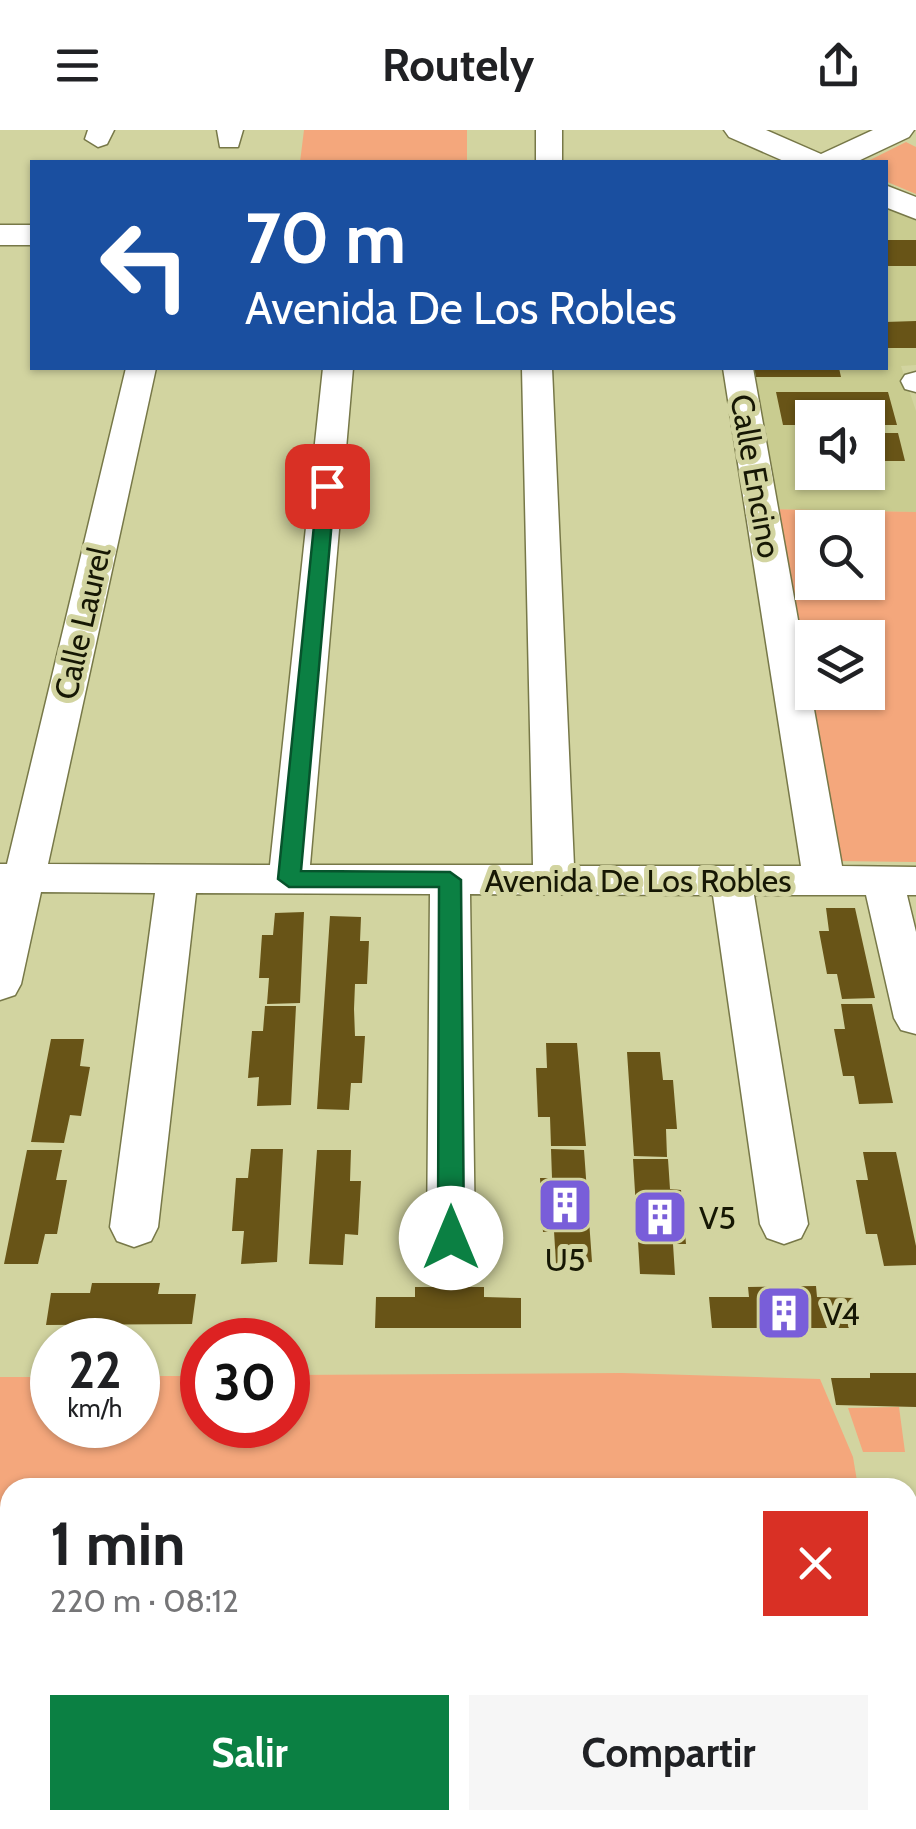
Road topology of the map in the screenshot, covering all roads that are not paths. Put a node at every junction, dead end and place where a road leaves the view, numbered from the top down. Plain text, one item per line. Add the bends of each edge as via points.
1 (548, 130) edge
2 (740, 130) edge
3 (851, 130) edge
4 (898, 130) edge
5 (916, 138) edge
6 (549, 160) edge
7 (797, 160) edge
8 (801, 160) edge
9 (835, 160) edge
10 (888, 196) edge
11 (916, 209) edge
12 (0, 217) edge
13 (30, 217) edge
14 (0, 235) edge
15 (30, 235) edge
16 (140, 370) edge
17 (338, 370) edge
18 (538, 370) edge
19 (738, 370) edge
20 (11, 878) edge
21 (178, 878) junction
22 (289, 879) junction
23 (450, 880) junction
24 (554, 880) junction
25 (731, 880) junction
26 (824, 881) junction
27 (900, 881) edge
28 (0, 984) edge
29 (915, 1006) edge
30 (784, 1224) dead end
31 (134, 1227) dead end
32 (451, 1238) dead end

1 - 6 street
2 - 7 main road
3 - 8 main road
4 - 5 main road
4 - 9 main road
10 - 11 main road
12 - 13 main road
14 - 15 main road
16 - 20 street, Calle Laurel
17 - 22 street
18 - 24 street
19 - 26 street, Calle Encino
20 - 21 street, Avenida De Los Robles
20 - 28 street, Calle Laurel
21 - 22 street, Avenida De Los Robles
21 - 31 street
22 - 23 street, Avenida De Los Robles
23 - 24 street, Avenida De Los Robles
23 - 32 street
24 - 25 street, Avenida De Los Robles
25 - 26 street, Avenida De Los Robles
25 - 30 street
26 - 27 street, Avenida De Los Robles
27 - 29 street

